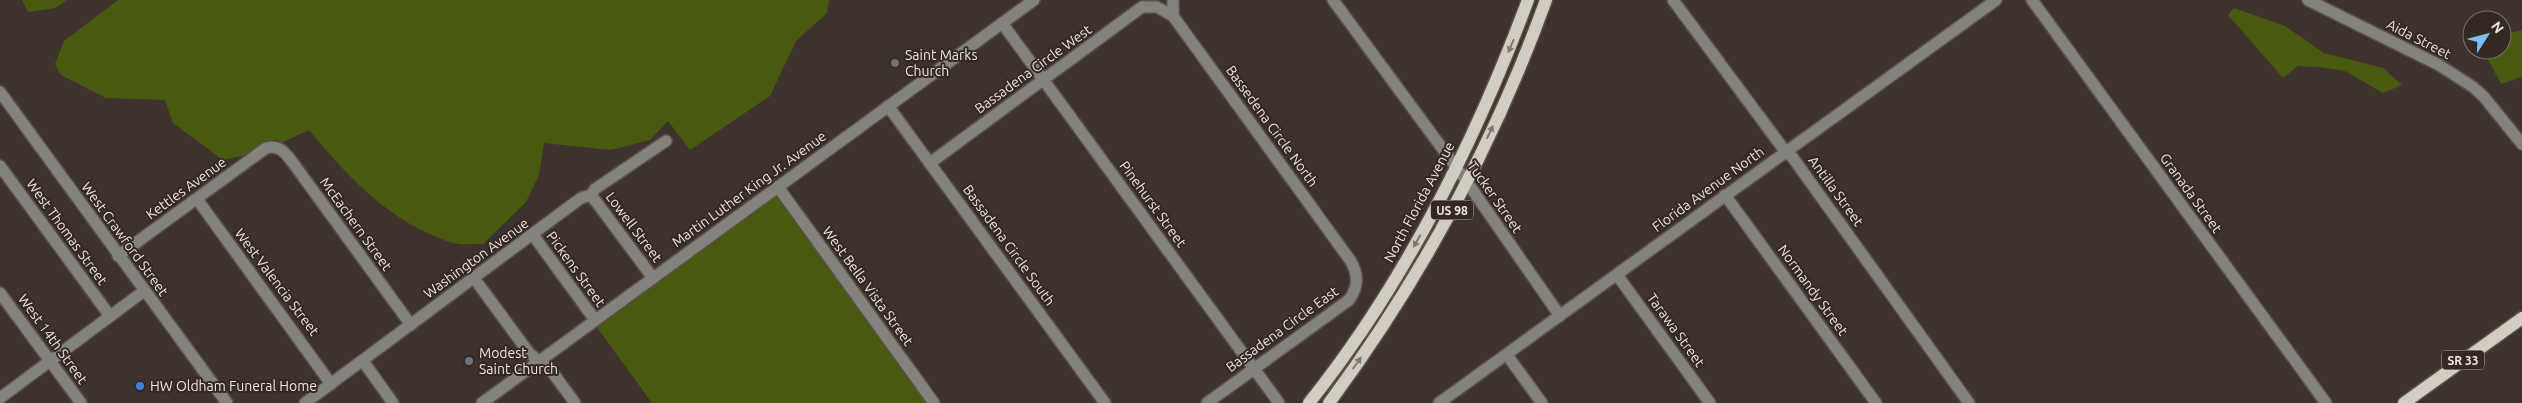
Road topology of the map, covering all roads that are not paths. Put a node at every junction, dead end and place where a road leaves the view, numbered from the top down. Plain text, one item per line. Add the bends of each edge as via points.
1 (1034, 0) edge
2 (1174, 0) edge
3 (1333, 0) edge
4 (1528, 0) edge
5 (1546, 0) edge
6 (1673, 0) edge
7 (1996, 0) edge
8 (2032, 0) edge
9 (2308, 0) edge
10 (1143, 4) edge
11 (1157, 7) joint
12 (1173, 16) junction
13 (1002, 23) junction
14 (1044, 79) junction
15 (0, 92) edge
16 (888, 106) junction
17 (666, 141) dead end
18 (2522, 144) edge
19 (273, 146) joint
20 (1785, 152) junction
21 (930, 162) junction
22 (0, 166) edge
23 (1456, 167) junction
24 (1467, 182) junction
25 (778, 186) junction
26 (590, 195) junction
27 (1725, 196) junction
28 (197, 199) junction
29 (533, 235) junction
30 (118, 256) junction
31 (1355, 268) joint
32 (1617, 275) junction
33 (474, 278) junction
34 (653, 278) junction
35 (144, 291) junction
36 (0, 293) edge
37 (110, 316) junction
38 (1560, 316) junction
39 (2522, 318) edge
40 (595, 320) junction
41 (411, 325) junction
42 (1508, 355) junction
43 (51, 361) junction
44 (364, 361) junction
45 (539, 361) junction
46 (1254, 369) junction
47 (332, 384) junction
48 (0, 398) edge
49 (82, 403) edge
50 (227, 403) edge
51 (305, 403) edge
52 (394, 403) edge
53 (482, 403) edge
54 (575, 403) edge
55 (934, 403) edge
56 (1105, 403) edge
57 (1207, 403) edge
58 (1279, 403) edge
59 (1310, 403) edge
60 (1329, 403) edge
61 (1439, 403) edge
62 (1542, 403) edge
63 (1710, 403) edge
64 (1876, 403) edge
65 (1969, 403) edge
66 (2326, 403) edge
67 (2404, 403) edge

1 - 13 street, Martin Luther King Jr. Avenue
2 - 12 street
3 - 23 street, Tucker Street
4 -> 23 main road, North Florida Avenue / US 98 via 1492,91
24 -> 5 main road, US 98 via 1518,71
6 - 20 street, Antilla Street
7 - 20 street, Florida Avenue North
8 - 66 street, Granada Street
9 - 18 street, Aida Street via 2466,82 2484,97
10 - 11 street, Bassadena Circle West
10 - 14 street, Bassadena Circle West
11 - 12 street, Bassedena Circle North
12 - 31 street, Bassedena Circle North
13 - 14 street, Pinehurst Street
13 - 16 street, Martin Luther King Jr. Avenue
14 - 21 street, Bassadena Circle West
14 - 46 street, Pinehurst Street
15 - 30 street, West Crawford Street
16 - 21 street, Bassadena Circle South
16 - 25 street, Martin Luther King Jr. Avenue
17 - 26 street, Washington Avenue
19 - 28 street, Kettles Avenue
19 - 41 street, McEachern Street via 284,151
20 - 27 street, Florida Avenue North
20 - 65 street, Antilla Street via 1793,158
21 - 56 street, Bassadena Circle South
22 - 37 street, West Thomas Street
23 - 24 street, Tucker Street
23 -> 59 main road, North Florida Avenue / US 98 via 1406,260
24 - 38 street, Tucker Street
60 -> 24 main road, US 98 via 1390,314
25 - 34 street, Martin Luther King Jr. Avenue
25 - 55 street, West Bella Vista Street
26 - 29 street, Washington Avenue via 581,198
26 - 34 street, Lowell Street
27 - 32 street, Florida Avenue North
27 - 64 street, Normandy Street
28 - 30 street, Kettles Avenue
28 - 47 street, West Valencia Street
29 - 33 street, Washington Avenue
29 - 40 street, Pickens Street
30 - 35 street, West Crawford Street
31 - 46 street, Bassadena Circle East via 1356,286 1349,300
32 - 38 street, Florida Avenue North
32 - 63 street, Tarawa Street
33 - 41 street, Washington Avenue
33 - 45 street via 529,353
34 - 40 street, Martin Luther King Jr. Avenue
35 - 37 street
35 - 50 street, West Crawford Street
36 - 43 street, West 14th Street
37 - 43 street
38 - 42 street, Florida Avenue North
39 - 67 main road, SR 33
40 - 45 street, Martin Luther King Jr. Avenue
41 - 44 street, Washington Avenue
42 - 61 street, Florida Avenue North
42 - 62 street
43 - 48 street
43 - 49 street, West 14th Street
44 - 47 street, Washington Avenue
44 - 52 street
45 - 53 street, Martin Luther King Jr. Avenue
45 - 54 street via 550,369
46 - 57 street, Bassadena Circle East
46 - 58 street, Pinehurst Street
47 - 51 street, Washington Avenue

